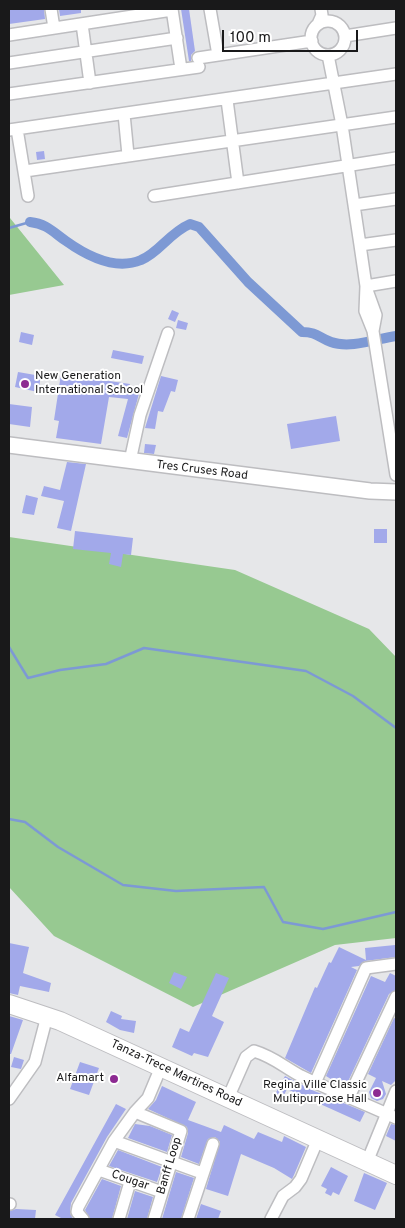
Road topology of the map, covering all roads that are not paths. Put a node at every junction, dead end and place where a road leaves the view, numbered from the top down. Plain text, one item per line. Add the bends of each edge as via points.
1 (51, 9) edge
2 (172, 9) edge
3 (210, 9) edge
4 (321, 9) edge
5 (328, 9) edge
6 (111, 14) edge
7 (334, 22) junction
8 (82, 24) junction
9 (318, 24) junction
10 (54, 28) junction
11 (396, 28) edge
12 (9, 35) edge
13 (345, 36) junction
14 (177, 38) junction
15 (312, 41) junction
16 (86, 52) junction
17 (332, 54) junction
18 (218, 55) junction
19 (9, 63) edge
20 (181, 69) junction
21 (396, 74) edge
22 (90, 83) junction
23 (335, 85) junction
24 (9, 94) edge
25 (227, 100) junction
26 (124, 114) junction
27 (396, 117) edge
28 (342, 125) junction
29 (13, 129) edge
30 (232, 139) junction
31 (128, 154) junction
32 (396, 158) edge
33 (348, 166) junction
34 (25, 171) junction
35 (238, 183) junction
36 (28, 196) dead end
37 (154, 196) dead end
38 (396, 199) edge
39 (354, 205) junction
40 (396, 240) edge
41 (360, 245) junction
42 (396, 281) edge
43 (366, 286) junction
44 (168, 333) dead end
45 (9, 445) edge
46 (130, 461) junction
47 (396, 475) edge
48 (396, 492) edge
49 (396, 964) edge
50 (396, 997) edge
51 (9, 1004) edge
52 (47, 1016) junction
53 (158, 1066) junction
54 (315, 1083) junction
55 (396, 1091) edge
56 (349, 1097) junction
57 (228, 1098) junction
58 (9, 1099) edge
59 (138, 1108) junction
60 (391, 1115) edge
61 (318, 1139) junction
62 (114, 1141) junction
63 (213, 1144) dead end
64 (364, 1160) junction
65 (172, 1163) junction
66 (99, 1170) junction
67 (202, 1173) junction
68 (396, 1175) edge
69 (130, 1182) junction
70 (162, 1192) junction
71 (82, 1219) edge
72 (119, 1219) edge
73 (154, 1219) edge
74 (188, 1219) edge
75 (271, 1219) edge

1 - 10 street
2 - 6 street
2 - 14 street
3 - 18 street
4 - 9 street
5 - 7 street
6 - 8 street
7 - 9 street
7 - 13 street
8 - 10 street
8 - 16 street
9 - 15 street
10 - 12 street
11 - 13 street
13 - 17 street via 342,47
14 - 16 street
14 - 20 street
15 - 17 street via 316,49
15 - 18 street
16 - 19 street
16 - 22 street
17 - 23 street
18 - 20 street
20 - 22 street
21 - 23 street
22 - 24 street
23 - 25 street
23 - 28 street
25 - 26 street
25 - 30 street
26 - 29 street
26 - 31 street
27 - 28 street
28 - 30 street
28 - 33 street
29 - 34 street
30 - 31 street
30 - 35 street
31 - 34 street
32 - 33 street
33 - 35 street
33 - 39 street
34 - 36 street
35 - 37 street
38 - 39 street
39 - 41 street
40 - 41 street
41 - 43 street
42 - 43 street
43 - 47 street via 365,311 373,331
44 - 46 street via 140,415
45 - 46 main road, Tres Cruses Road
46 - 48 main road, Tres Cruses Road
49 - 54 street via 366,968
50 - 56 street
51 - 52 main road, Tanza-Trece Martires Road
52 - 53 main road, Tanza-Trece Martires Road
52 - 58 street via 34,1062
53 - 57 main road, Tanza-Trece Martires Road
53 - 59 street via 148,1098
54 - 56 street
54 - 57 street via 286,1068 282,1062 254,1051 246,1057
55 - 60 street
56 - 60 street
57 - 61 main road, Tanza-Trece Martires Road
59 - 62 street
59 - 65 street, Banff Loop via 181,1131
60 - 64 street via 380,1127 380,1134
61 - 64 main road, Tanza-Trece Martires Road
61 - 75 street via 301,1179 283,1196
62 - 65 street
62 - 66 street
63 - 67 street
64 - 68 main road, Tanza-Trece Martires Road
65 - 67 street
65 - 70 street, Banff Loop
66 - 69 street, Cougar
66 - 71 street via 78,1207 77,1212
67 - 74 street
69 - 70 street, Cougar
69 - 72 street
70 - 73 street, Banff Loop

